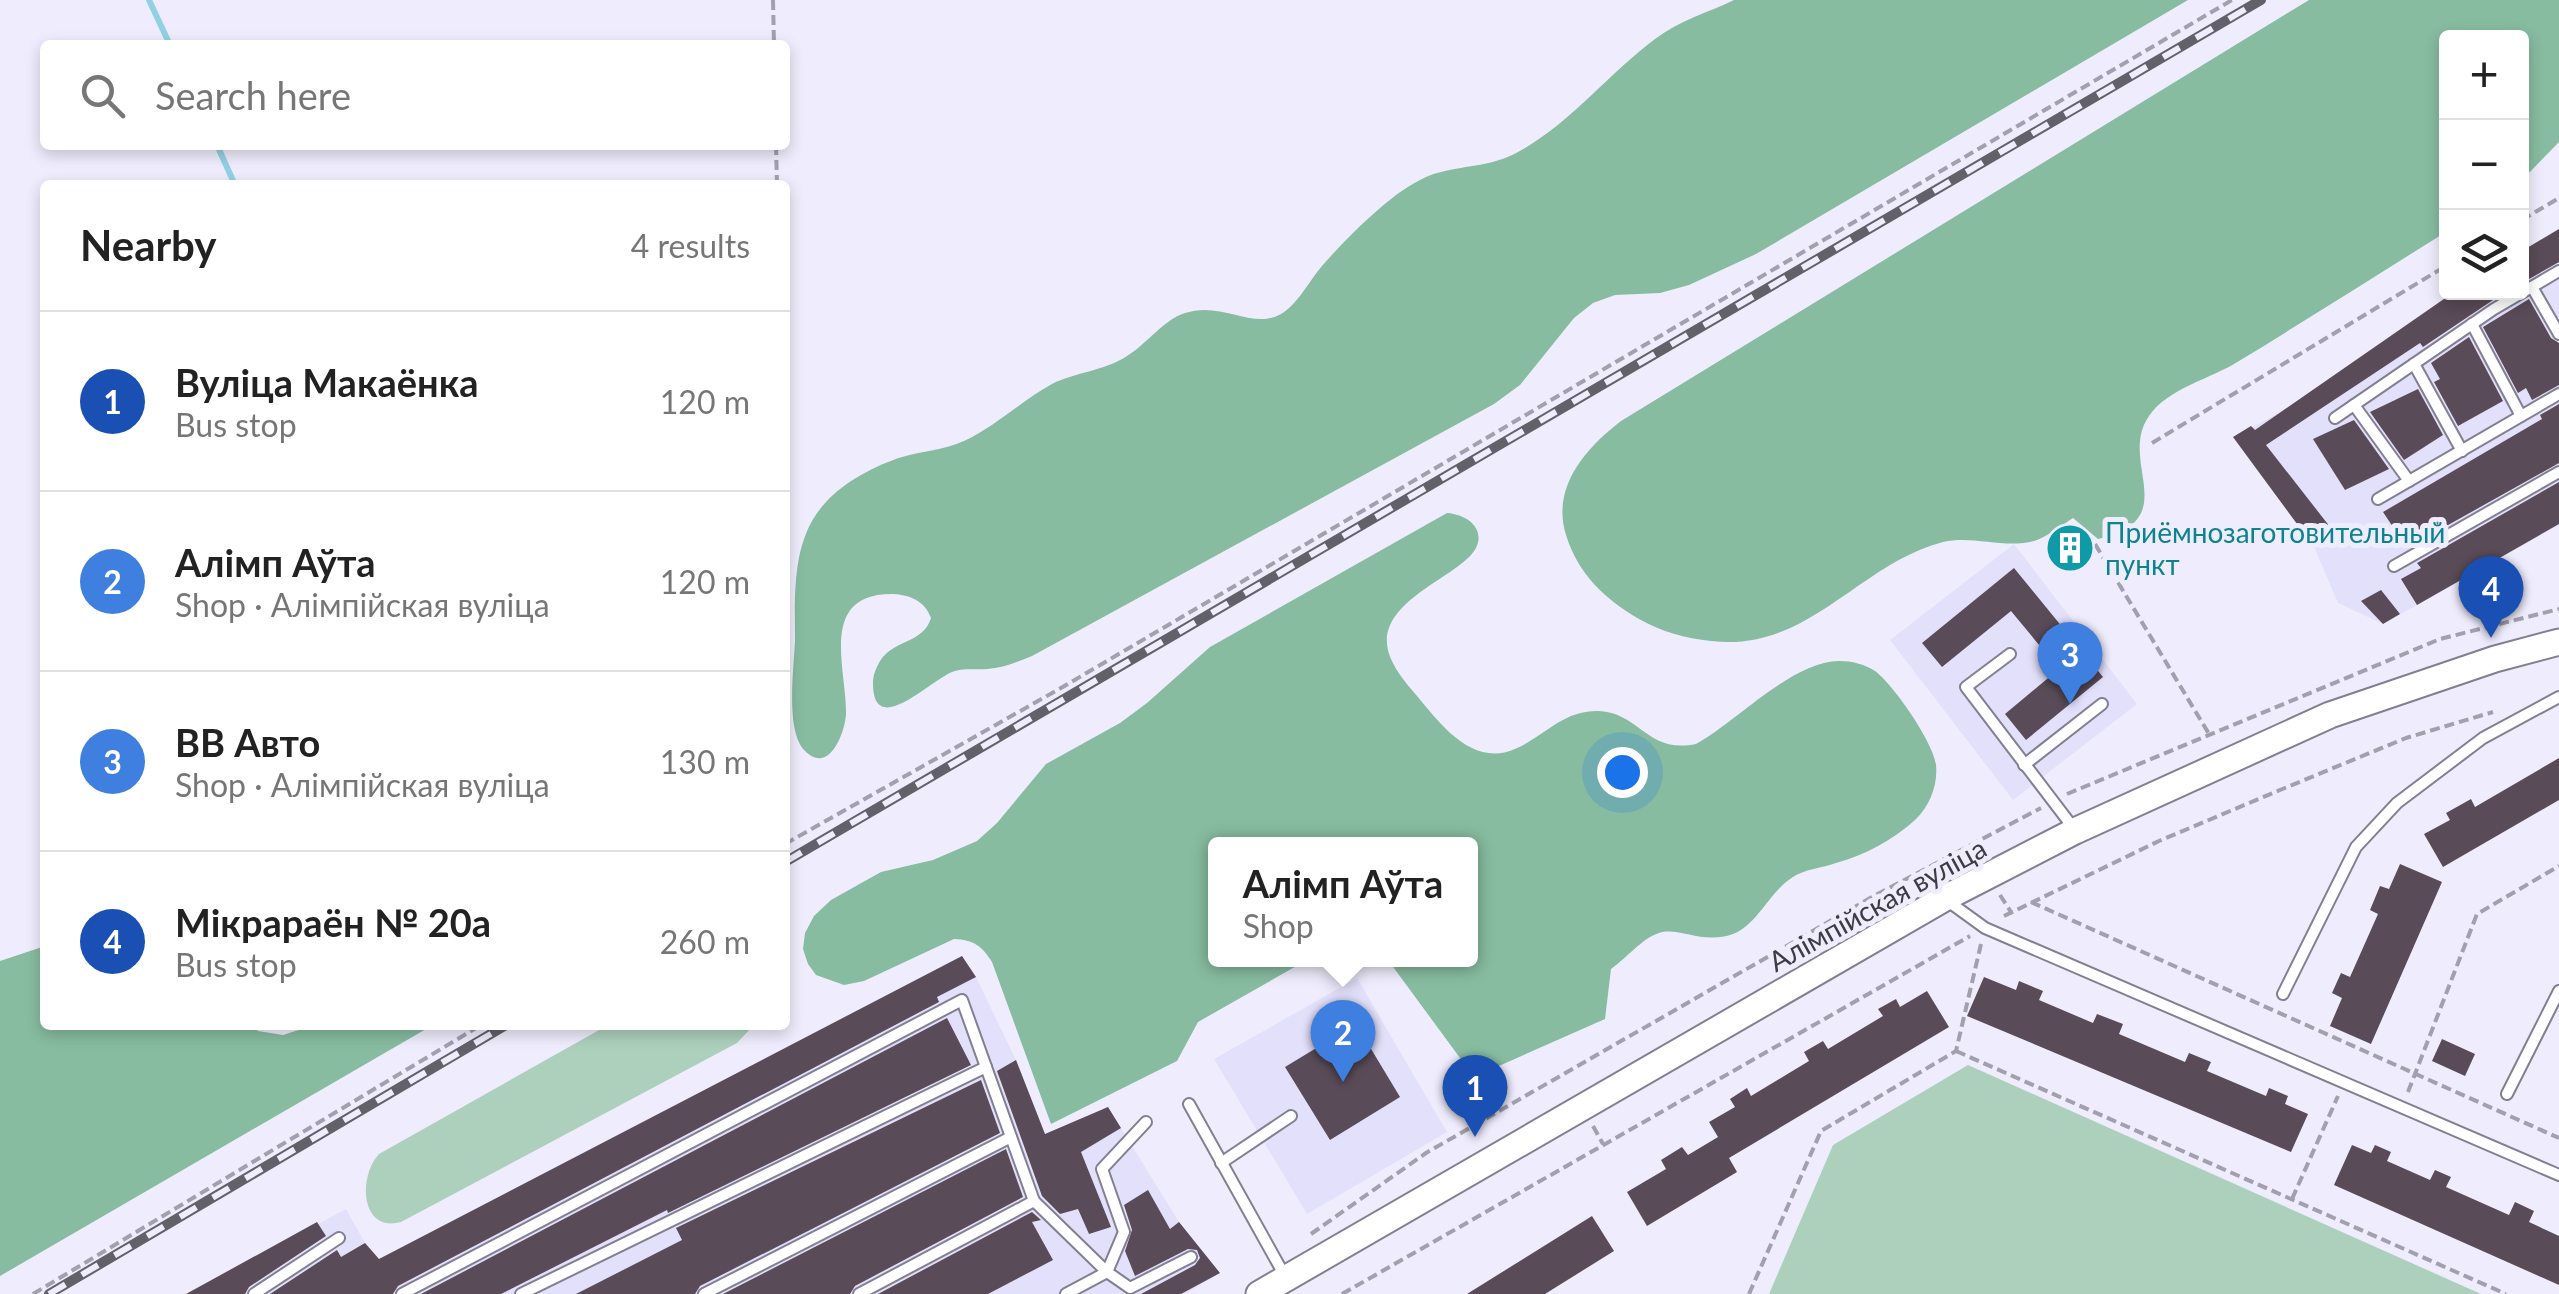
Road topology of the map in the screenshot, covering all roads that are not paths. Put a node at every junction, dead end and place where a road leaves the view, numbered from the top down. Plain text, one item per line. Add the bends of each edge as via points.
1 (2559, 271) edge
2 (2532, 287) junction
3 (2472, 324) junction
4 (2559, 334) edge
5 (2414, 364) junction
6 (2559, 394) edge
7 (2354, 405) junction
8 (2521, 416) junction
9 (2336, 418) dead end
10 (2462, 450) junction
11 (2559, 472) edge
12 (2409, 481) junction
13 (2378, 499) dead end
14 (2394, 566) dead end
15 (2559, 642) edge
16 (2010, 654) dead end
17 (2559, 697) edge
18 (2102, 704) dead end
19 (2024, 765) junction
20 (2075, 831) junction
21 (1944, 898) junction
22 (2559, 991) edge
23 (2283, 994) dead end
24 (986, 1067) junction
25 (2507, 1094) dead end
26 (1189, 1104) dead end
27 (1291, 1116) dead end
28 (1146, 1122) dead end
29 (1012, 1136) junction
30 (1222, 1163) junction
31 (2559, 1176) edge
32 (1034, 1201) junction
33 (339, 1238) dead end
34 (1192, 1257) dead end
35 (1107, 1272) junction
36 (1291, 1286) edge
37 (254, 1294) edge
38 (402, 1294) edge
39 (521, 1294) edge
40 (704, 1294) edge
41 (859, 1294) edge
42 (1066, 1294) edge
43 (1259, 1294) edge

1 - 2 lane
2 - 3 lane
2 - 4 lane
3 - 5 lane
3 - 8 lane
5 - 7 lane
5 - 10 lane
6 - 8 lane
7 - 9 lane
7 - 12 lane
8 - 10 lane
10 - 12 lane
11 - 14 lane
12 - 13 lane
15 - 20 street, Алімпійская вуліца via 2330,715
16 - 19 lane via 1966,687
17 - 23 lane via 2483,738 2397,803 2356,847
18 - 19 lane
19 - 20 lane
20 - 21 street, Алімпійская вуліца
21 - 31 lane via 1984,928
21 - 36 street, Алімпійская вуліца via 1566,1114
22 - 25 lane
24 - 29 lane
24 - 38 lane via 962,1000
24 - 39 lane
26 - 30 lane
27 - 30 lane
28 - 35 lane via 1102,1169 1124,1232
29 - 32 lane
29 - 40 lane
30 - 36 lane
32 - 35 lane
32 - 41 lane
33 - 37 lane
34 - 35 lane via 1130,1288
35 - 42 lane
36 - 43 street, Алімпійская вуліца

